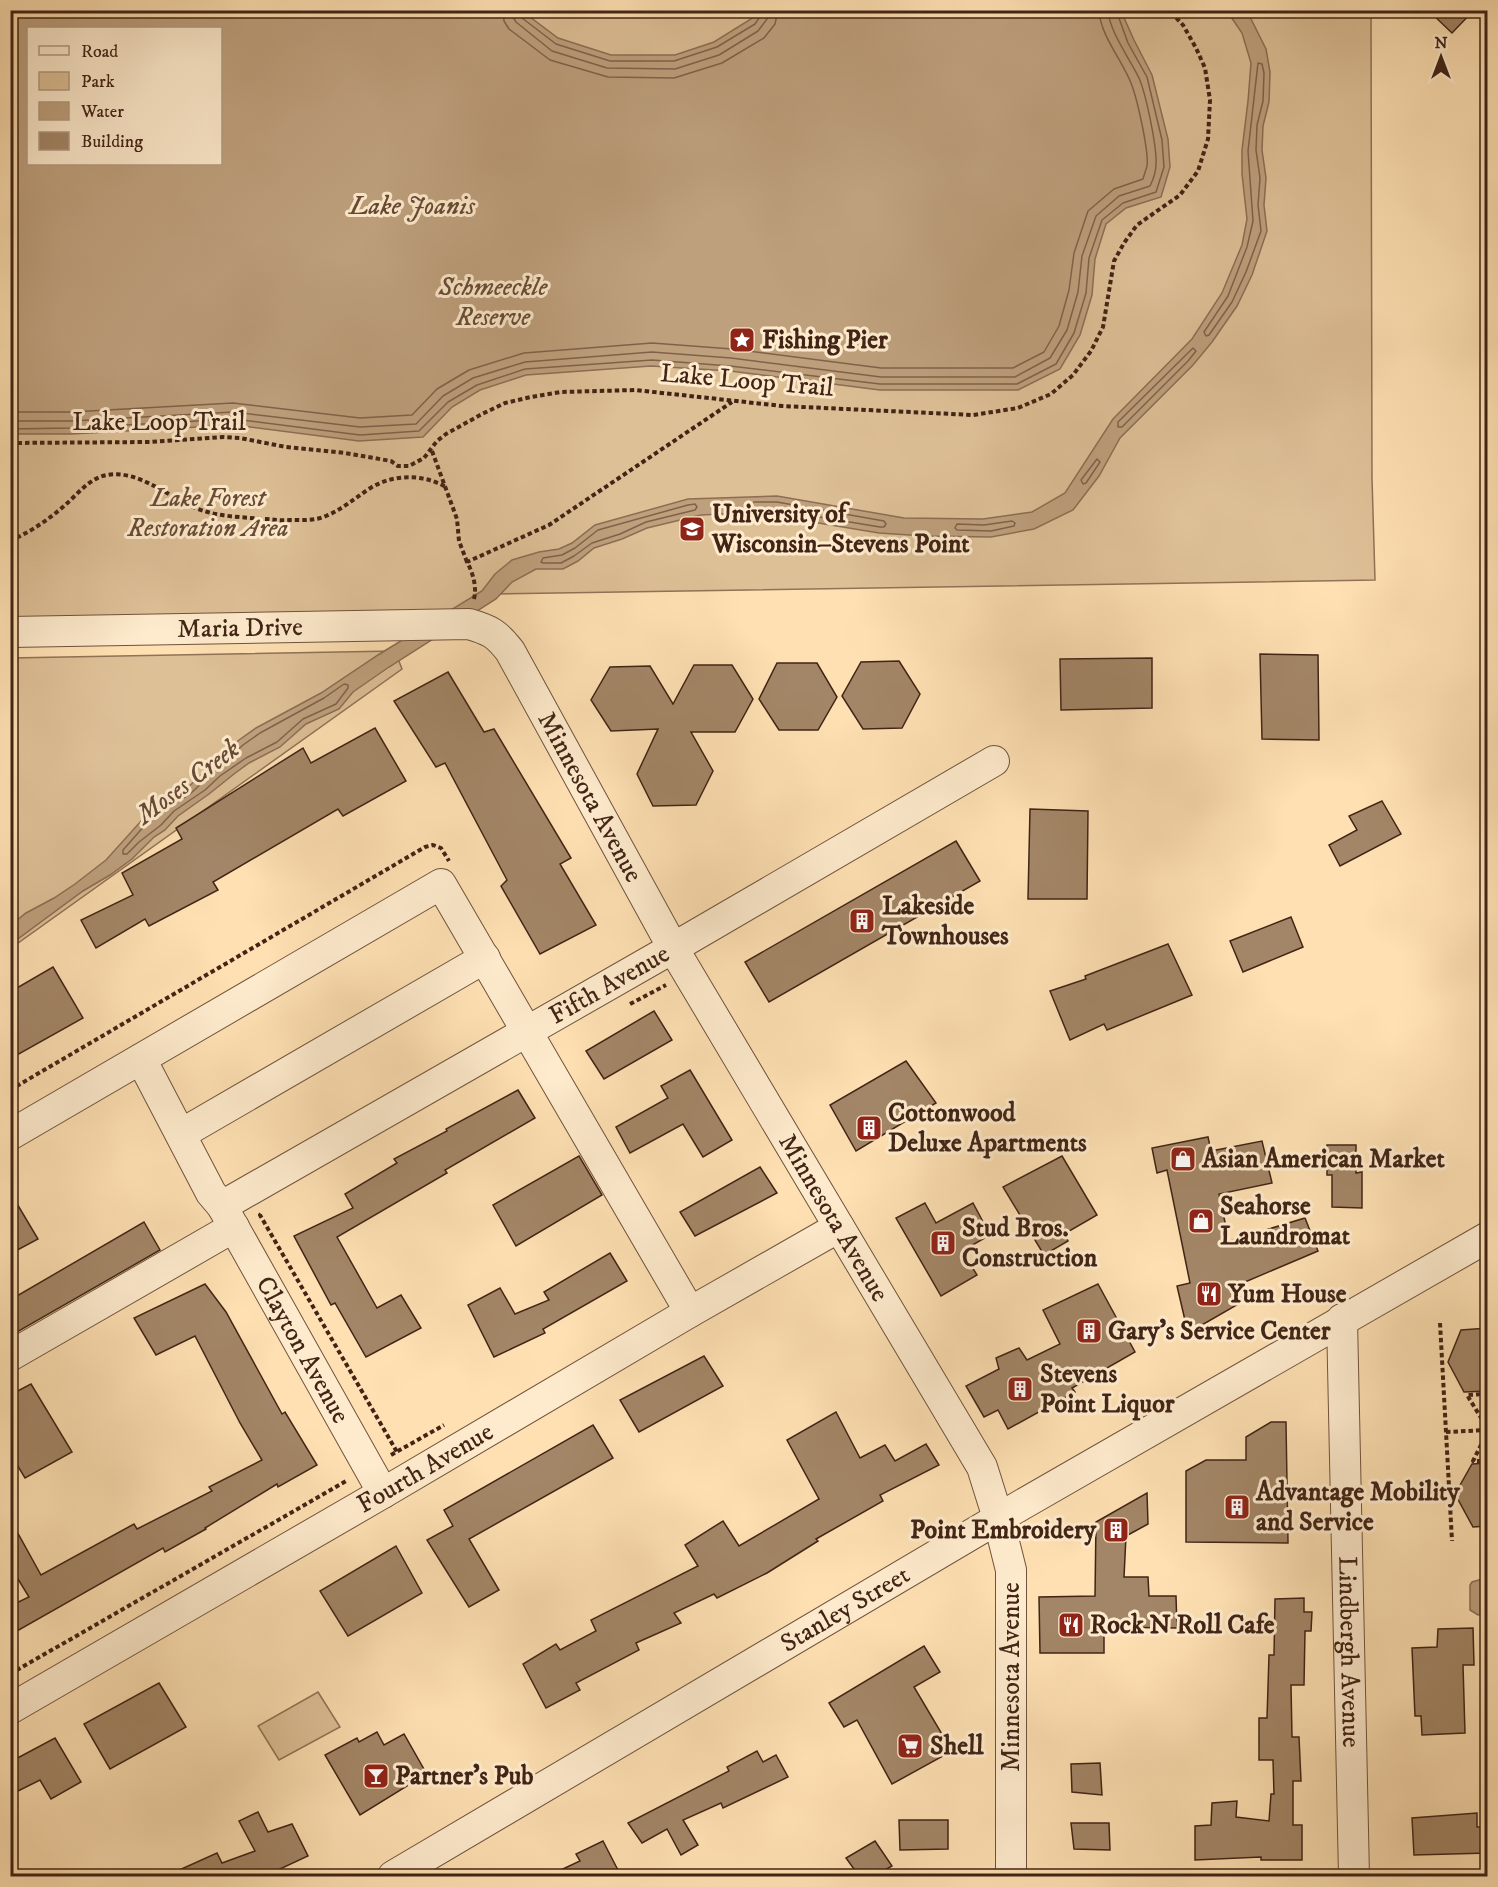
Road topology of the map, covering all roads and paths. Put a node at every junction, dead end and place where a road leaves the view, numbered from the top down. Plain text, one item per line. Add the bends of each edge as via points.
1 (1169, 10) edge
2 (733, 402) junction
3 (10, 443) edge
4 (432, 451) junction
5 (446, 487) junction
6 (10, 541) edge
7 (467, 562) junction
8 (470, 624) junction
9 (10, 632) edge
10 (994, 761) dead end
11 (673, 948) junction
12 (484, 958) junction
13 (527, 1031) junction
14 (141, 1059) junction
15 (181, 1134) junction
16 (10, 1135) edge
17 (238, 1216) junction
18 (839, 1227) junction
19 (1488, 1238) edge
20 (690, 1312) junction
21 (1342, 1319) junction
22 (1440, 1323) dead end
23 (10, 1356) edge
24 (1488, 1394) edge
25 (449, 1422) dead end
26 (1488, 1430) edge
27 (1446, 1432) junction
28 (397, 1452) junction
29 (1488, 1461) edge
30 (376, 1481) junction
31 (998, 1518) junction
32 (1452, 1541) dead end
33 (10, 1674) edge
34 (10, 1709) edge
35 (393, 1876) edge
36 (1011, 1876) edge
37 (1354, 1876) edge

1 - 2 path, Lake Loop Trail via 1183,25 1205,68 1210,100 1208,138 1198,171 1180,195 1137,225 1124,243 1114,261 1103,327 1073,375 1051,394 1018,408 974,416
2 - 4 path, Lake Loop Trail via 635,390 531,396 504,403 460,425 437,441
2 - 7 path via 549,525
3 - 4 path, Lake Loop Trail via 225,437 345,453 391,461 398,466 409,466
4 - 5 path
5 - 6 path via 426,478 385,481 322,518 279,521 204,511 137,478 106,475 96,478 37,527
5 - 7 path
7 - 8 path via 475,594
8 - 9 street, Maria Drive
8 - 11 street, Minnesota Avenue via 500,637 510,651
10 - 11 street, Fifth Avenue
11 - 13 street, Fifth Avenue
11 - 18 street, Minnesota Avenue
12 - 13 street
12 - 14 street via 441,884
12 - 15 street
13 - 17 street, Fifth Avenue
13 - 20 street
14 - 15 street, Clayton Avenue
14 - 16 street
15 - 17 street, Clayton Avenue via 212,1193
17 - 23 street, Fifth Avenue
17 - 28 path
17 - 30 street, Clayton Avenue
18 - 20 street, Fourth Avenue
18 - 31 street, Minnesota Avenue via 977,1458
19 - 21 street, Stanley Street
20 - 30 street, Fourth Avenue
21 - 31 street, Stanley Street
21 - 37 street, Lindbergh Avenue
22 - 27 path
24 - 26 path via 1467,1395
25 - 28 path
26 - 27 path
26 - 29 path via 1473,1461
27 - 32 path
28 - 30 path
30 - 33 path
30 - 34 street, Fourth Avenue
31 - 35 street, Stanley Street
31 - 36 street, Minnesota Avenue via 1011,1570

